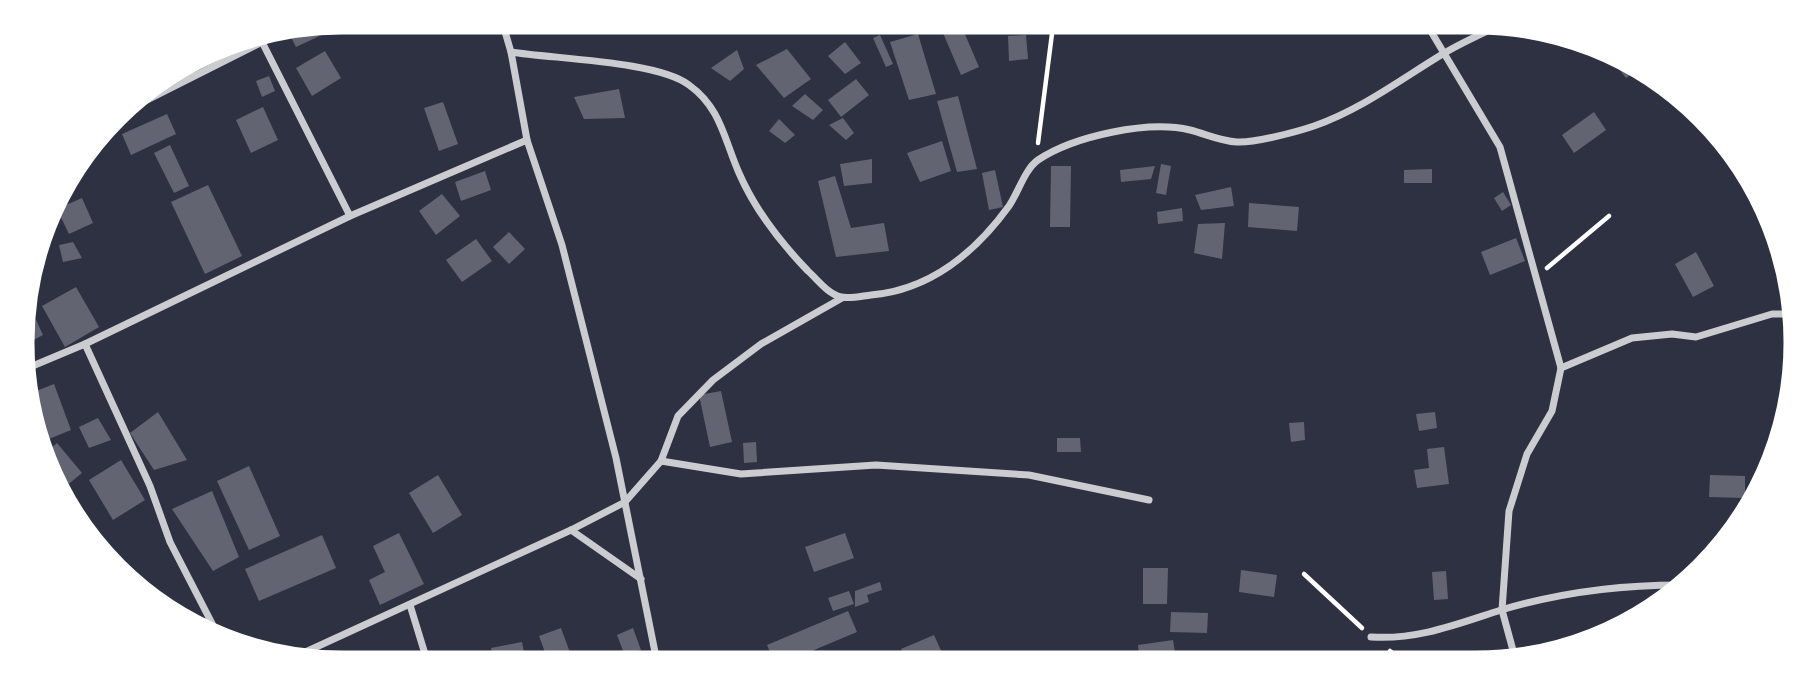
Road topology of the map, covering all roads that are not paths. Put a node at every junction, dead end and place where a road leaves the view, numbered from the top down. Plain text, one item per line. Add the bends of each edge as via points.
1 (504, 30) edge
2 (1430, 30) edge
3 (1490, 30) edge
4 (262, 42) joint
5 (511, 52) junction
6 (1444, 53) junction
7 (141, 103) edge
8 (527, 140) junction
9 (349, 216) junction
10 (842, 298) junction
11 (1787, 314) edge
12 (85, 344) junction
13 (30, 367) edge
14 (1561, 368) junction
15 (661, 461) junction
16 (1149, 500) dead end
17 (625, 502) junction
18 (571, 530) junction
19 (641, 579) junction
20 (1673, 585) edge
21 (410, 605) junction
22 (1502, 610) junction
23 (214, 627) edge
24 (1371, 636) road end
25 (303, 653) edge
26 (1514, 653) edge
27 (425, 655) edge
28 (656, 655) edge

1 - 5 street
2 - 6 street
3 - 6 street
4 - 7 street
4 - 9 street
5 - 8 street
5 - 10 street via 654,72 687,83 712,107 725,130 738,172 766,223 829,292
6 - 10 street via 1376,97 1314,126 1241,142 1189,130 1113,132 1036,162 1009,206 946,271 899,293
6 - 14 street via 1500,148
8 - 9 street
8 - 17 street via 562,245
9 - 12 street
10 - 15 street via 761,344 713,380 678,416
11 - 14 street via 1772,314 1696,337 1632,338
12 - 13 street
12 - 23 street via 170,541
14 - 22 street via 1552,411 1527,454 1510,511
15 - 16 street via 741,474 876,465 1029,475
15 - 17 street
17 - 18 street
17 - 19 street
18 - 19 street
18 - 21 street
19 - 28 street
20 - 22 street via 1625,585
21 - 25 street
21 - 27 street
22 - 24 street via 1439,631 1395,638
22 - 26 street

